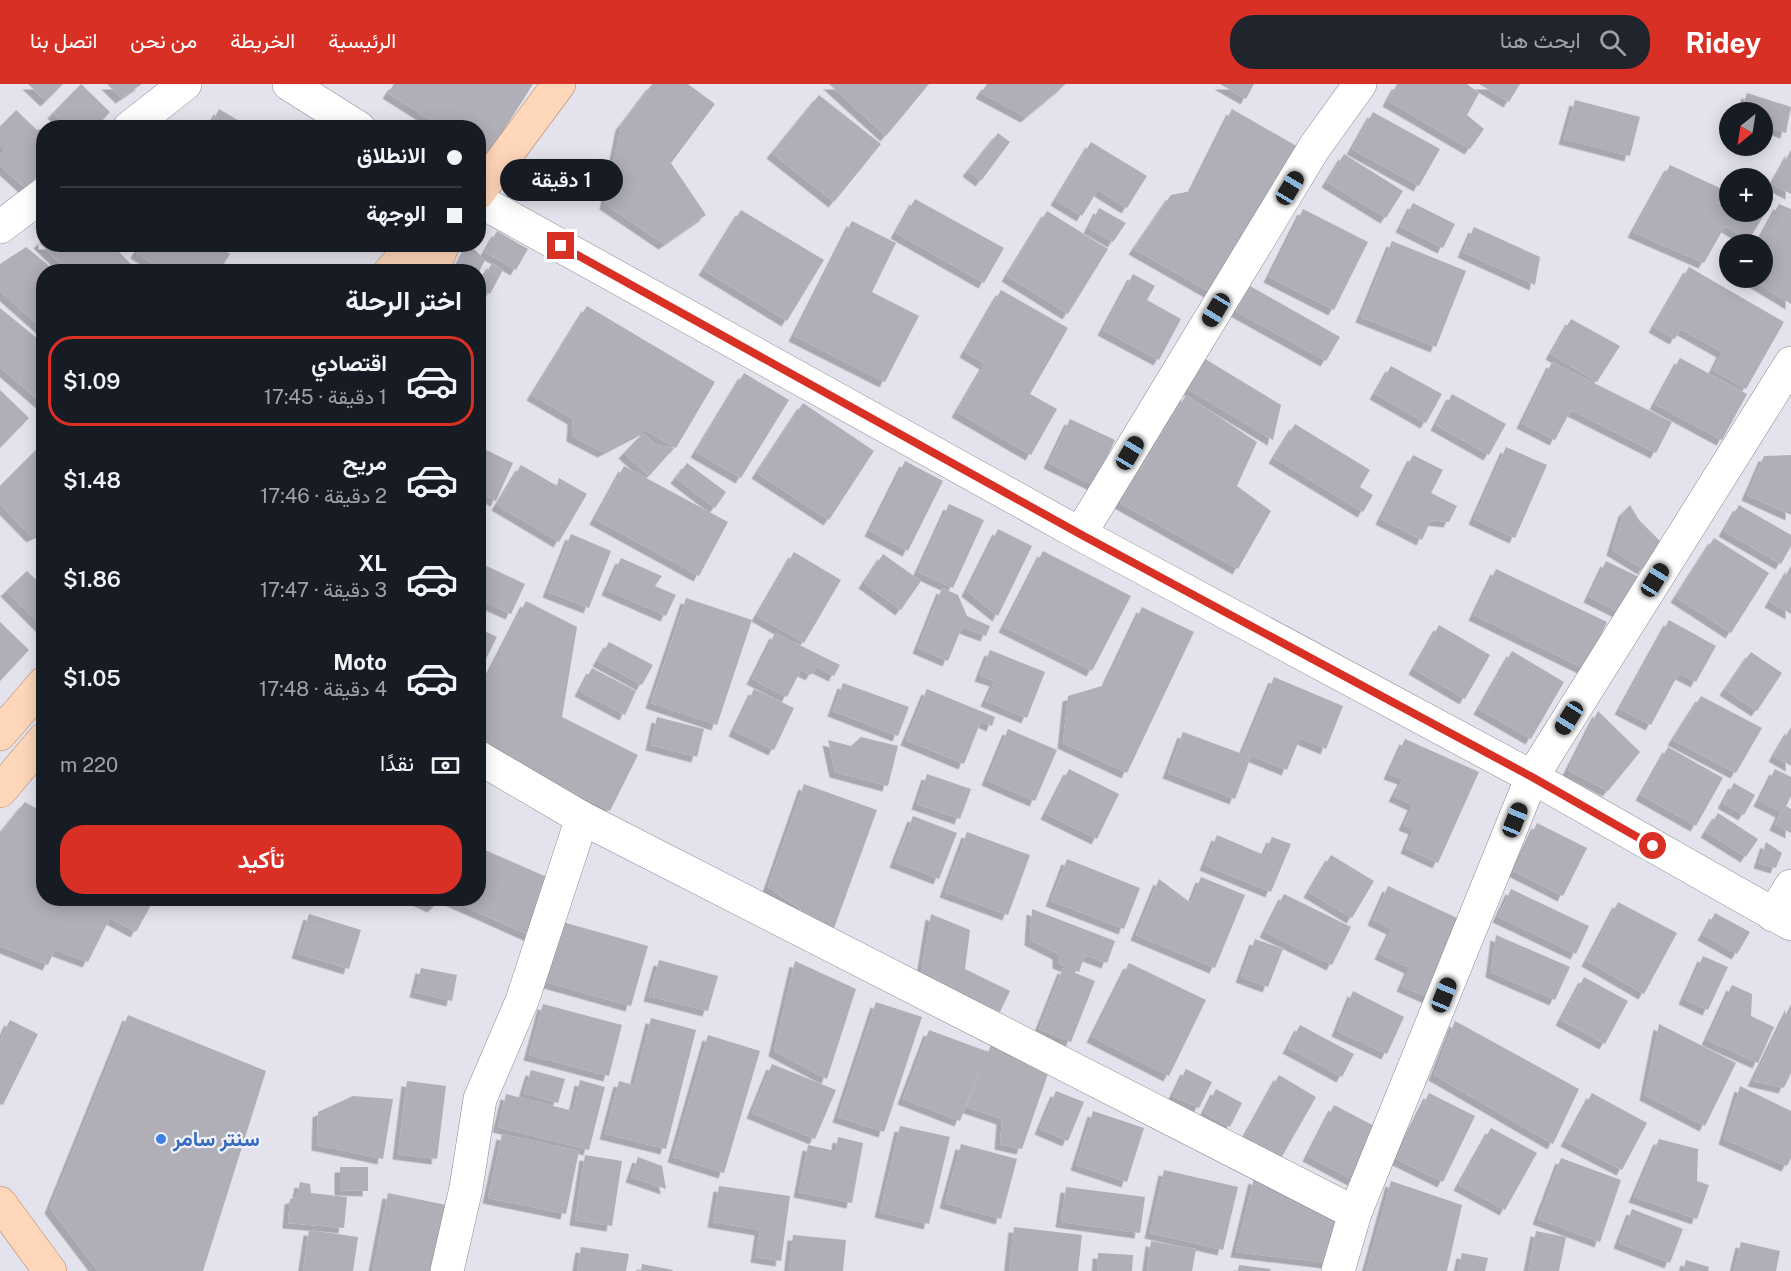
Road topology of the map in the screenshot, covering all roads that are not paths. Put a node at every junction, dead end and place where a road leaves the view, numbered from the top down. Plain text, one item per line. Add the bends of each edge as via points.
1 (185, 84) edge
2 (289, 84) edge
3 (559, 84) edge
4 (1360, 84) edge
5 (139, 120) edge
6 (346, 120) edge
7 (486, 182) edge
8 (36, 200) edge
9 (486, 204) edge
10 (0, 227) edge
11 (407, 252) edge
12 (397, 264) edge
13 (1791, 363) edge
14 (1080, 534) junction
15 (36, 692) edge
16 (0, 734) edge
17 (36, 748) edge
18 (486, 762) edge
19 (1532, 777) junction
20 (0, 791) edge
21 (582, 818) junction
22 (1791, 886) edge
23 (1782, 919) edge
24 (0, 1203) edge
25 (1355, 1213) junction
26 (50, 1271) edge
27 (447, 1271) edge
28 (1338, 1271) edge

1 - 5 street
2 - 6 street
3 - 7 main road
4 - 14 street via 1314,148
8 - 10 street
9 - 14 street
11 - 12 main road
13 - 19 street
14 - 19 street
15 - 16 main road
17 - 20 main road
18 - 21 street
19 - 23 street
19 - 25 street
21 - 25 street
21 - 27 street via 522,1001 480,1100
22 - 23 street
24 - 26 main road
25 - 28 street

